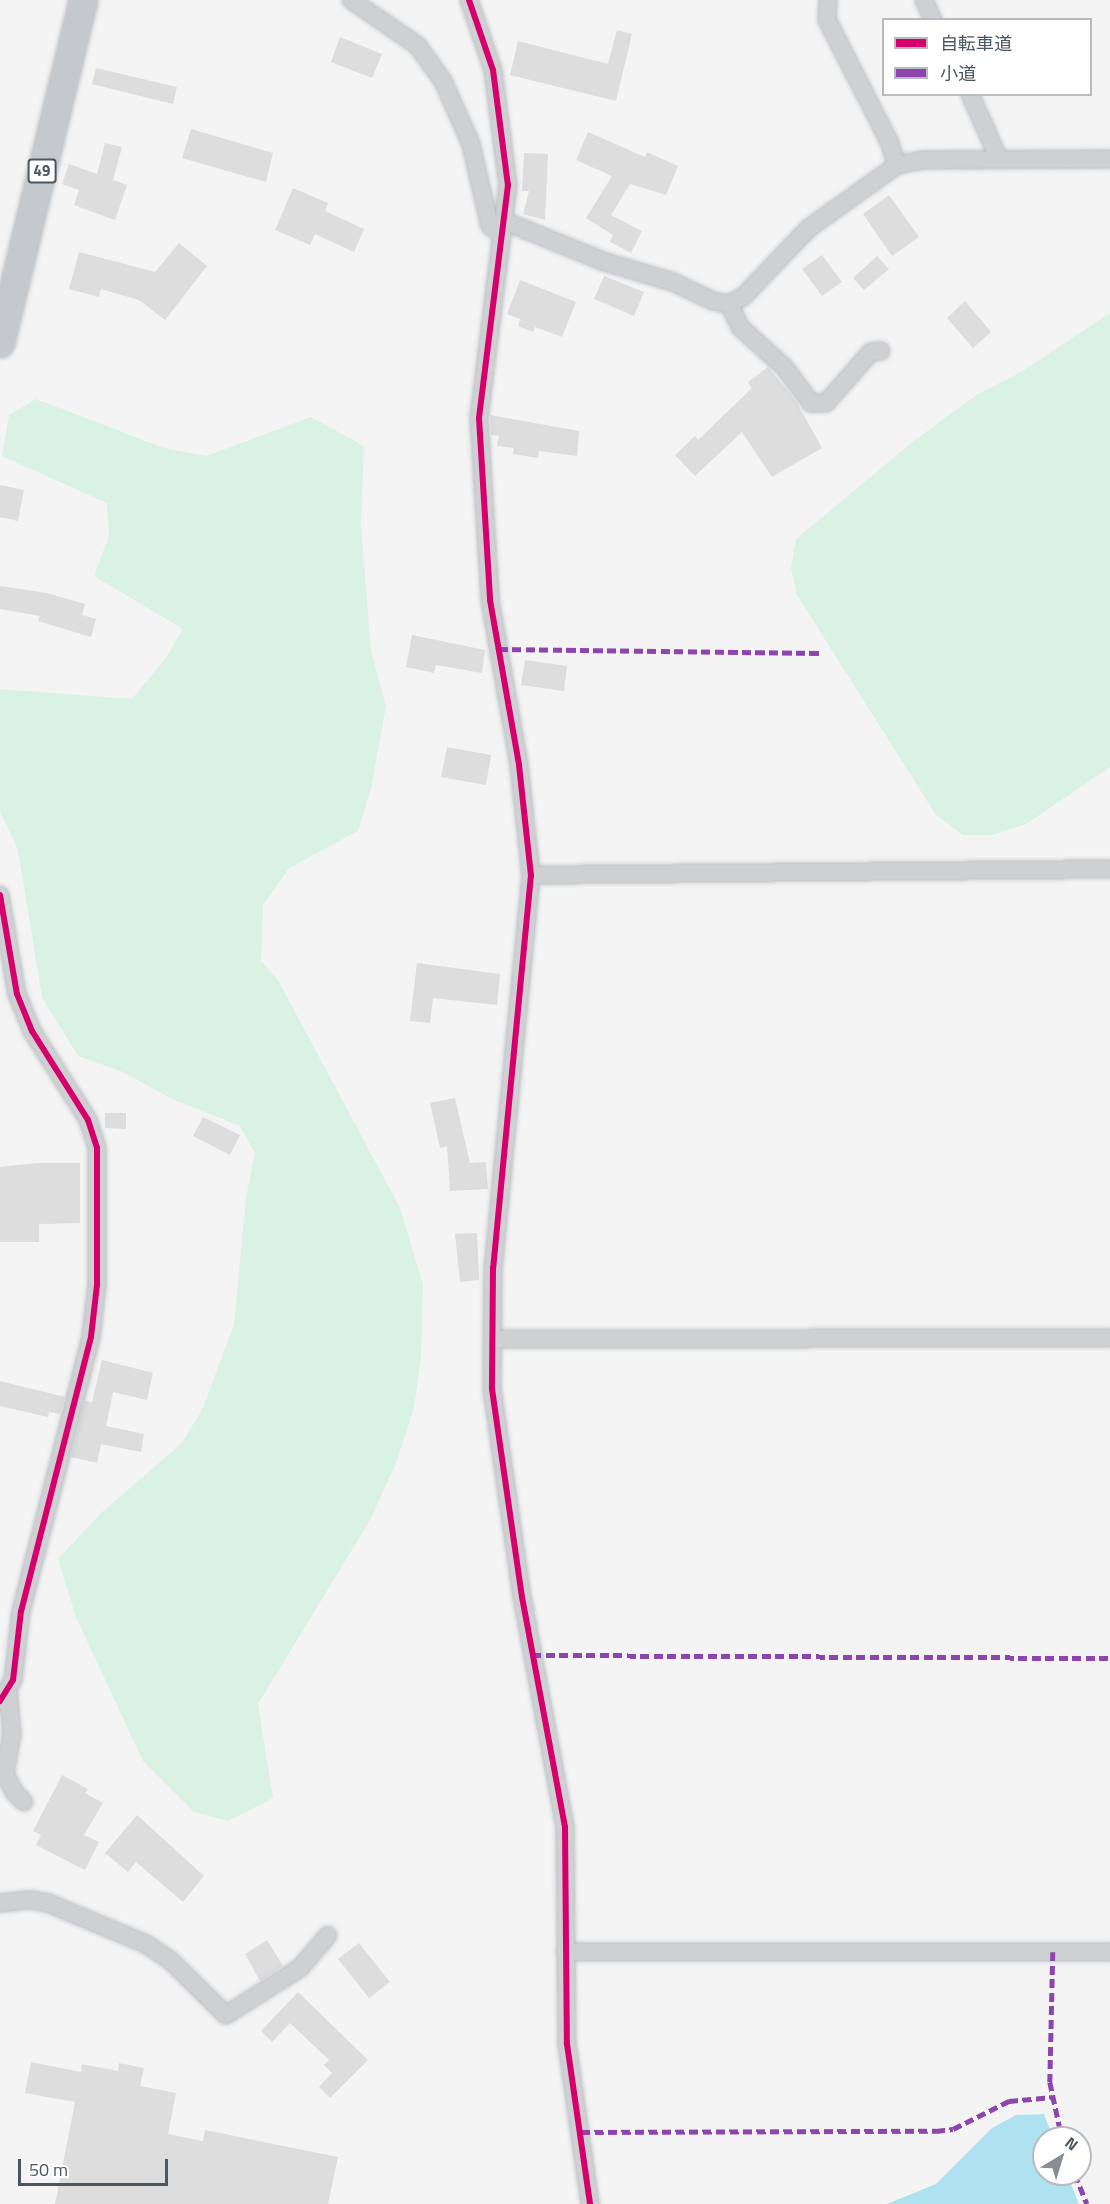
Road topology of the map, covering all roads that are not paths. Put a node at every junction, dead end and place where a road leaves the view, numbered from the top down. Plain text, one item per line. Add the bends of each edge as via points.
1 (83, 0) edge
2 (351, 0) edge
3 (469, 0) edge
4 (828, 0) edge
5 (924, 0) edge
6 (932, 18) edge
7 (971, 96) edge
8 (999, 159) junction
9 (1110, 159) edge
10 (897, 165) junction
11 (503, 228) junction
12 (729, 304) junction
13 (0, 343) edge
14 (881, 351) dead end
15 (1110, 869) edge
16 (531, 875) junction
17 (0, 895) edge
18 (1110, 1338) edge
19 (496, 1339) junction
20 (4, 1696) edge
21 (3, 1768) edge
22 (24, 1802) dead end
23 (0, 1903) edge
24 (328, 1935) dead end
25 (565, 1952) junction
26 (1110, 1952) edge
27 (590, 2204) edge

1 - 13 highway, 49
2 - 11 street via 417,45 443,81 471,144 490,226
3 - 11 street via 493,70 501,117 508,185
4 - 10 street via 827,20
5 - 6 street
7 - 8 street
8 - 9 street
8 - 10 street via 924,160
10 - 12 street via 809,228 743,297
11 - 12 street
11 - 16 street via 478,418 490,600 519,765
12 - 14 street via 740,327 785,368 811,403 826,403 871,352
15 - 16 street
16 - 19 street via 493,1268
17 - 20 street via 17,994 32,1031 91,1126 97,1148 97,1285 91,1336 21,1611 19,1652
18 - 19 street
19 - 25 street via 492,1389 522,1597 565,1827
20 - 21 street via 12,1735
21 - 22 street
23 - 24 street via 48,1903 146,1944 170,1960 226,2015 300,1968
25 - 26 street
25 - 27 street via 567,2044

